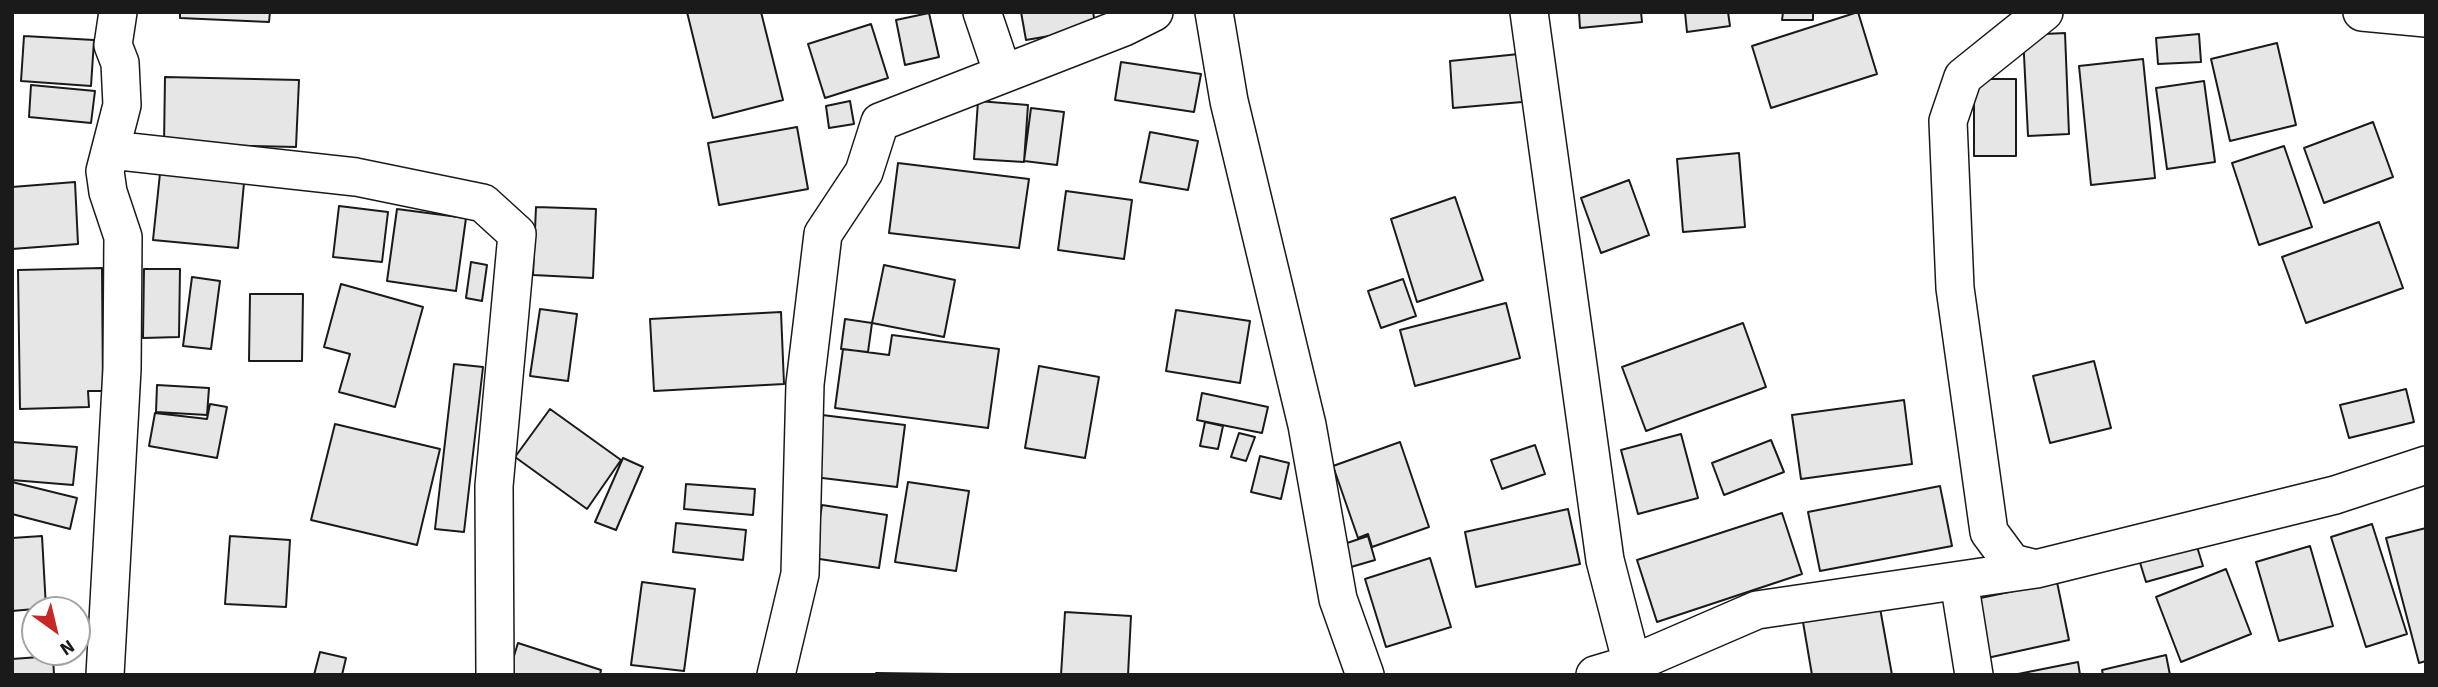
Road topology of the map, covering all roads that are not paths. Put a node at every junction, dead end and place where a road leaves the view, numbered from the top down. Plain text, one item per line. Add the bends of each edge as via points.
1 (118, 12) edge
2 (982, 12) edge
3 (1154, 12) edge
4 (1214, 12) edge
5 (1529, 12) edge
6 (2043, 12) edge
7 (2362, 12) edge
8 (2425, 21) edge
9 (1003, 74) junction
10 (111, 150) junction
11 (2426, 465) edge
12 (2036, 569) junction
13 (1959, 581) junction
14 (1632, 664) junction
15 (105, 675) edge
16 (495, 675) edge
17 (776, 675) edge
18 (1365, 675) edge
19 (1595, 675) edge
20 (1974, 675) edge

1 - 10 street via 113,45 120,63 122,105
2 - 9 street
3 - 9 street
4 - 18 street via 1229,101 1307,425 1338,599
5 - 14 street via 1605,560
6 - 12 street via 1963,77 1948,121 1955,288 1989,532 2012,563
7 - 8 street
9 - 17 street via 880,122 864,172 823,234 805,384 800,574
10 - 15 street via 105,171 123,237 122,355
10 - 16 street via 356,177 483,203 517,234 494,486
11 - 12 street via 2335,495
12 - 13 street
13 - 14 street via 1757,610
13 - 20 street
14 - 19 street

